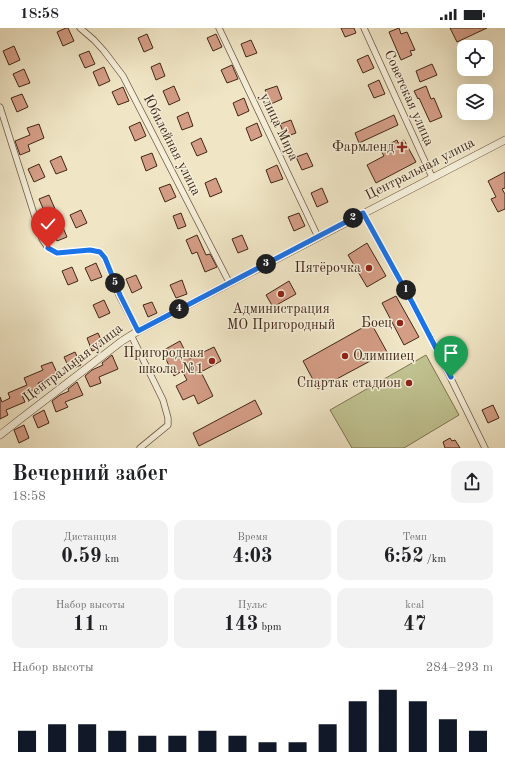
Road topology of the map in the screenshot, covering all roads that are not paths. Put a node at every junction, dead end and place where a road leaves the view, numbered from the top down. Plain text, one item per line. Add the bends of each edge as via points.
1 (80, 28) edge
2 (219, 28) edge
3 (364, 28) edge
4 (0, 107) edge
5 (505, 140) edge
6 (432, 177) junction
7 (363, 213) junction
8 (318, 237) junction
9 (230, 282) junction
10 (138, 331) junction
11 (131, 335) junction
12 (0, 435) edge
13 (140, 448) edge
14 (485, 448) edge

1 - 9 street, Юбилейная улица via 99,45 123,76
2 - 8 street, улица Мира
3 - 6 street, Советская улица
4 - 10 street via 42,239 48,248 57,253 90,250 100,252
5 - 6 street, Центральная улица
6 - 7 street, Центральная улица
7 - 8 street, Центральная улица
7 - 14 street via 430,334
8 - 9 street, Центральная улица
9 - 10 street, Центральная улица
10 - 11 street, Центральная улица
11 - 12 street, Центральная улица
11 - 13 street via 163,400 168,425

